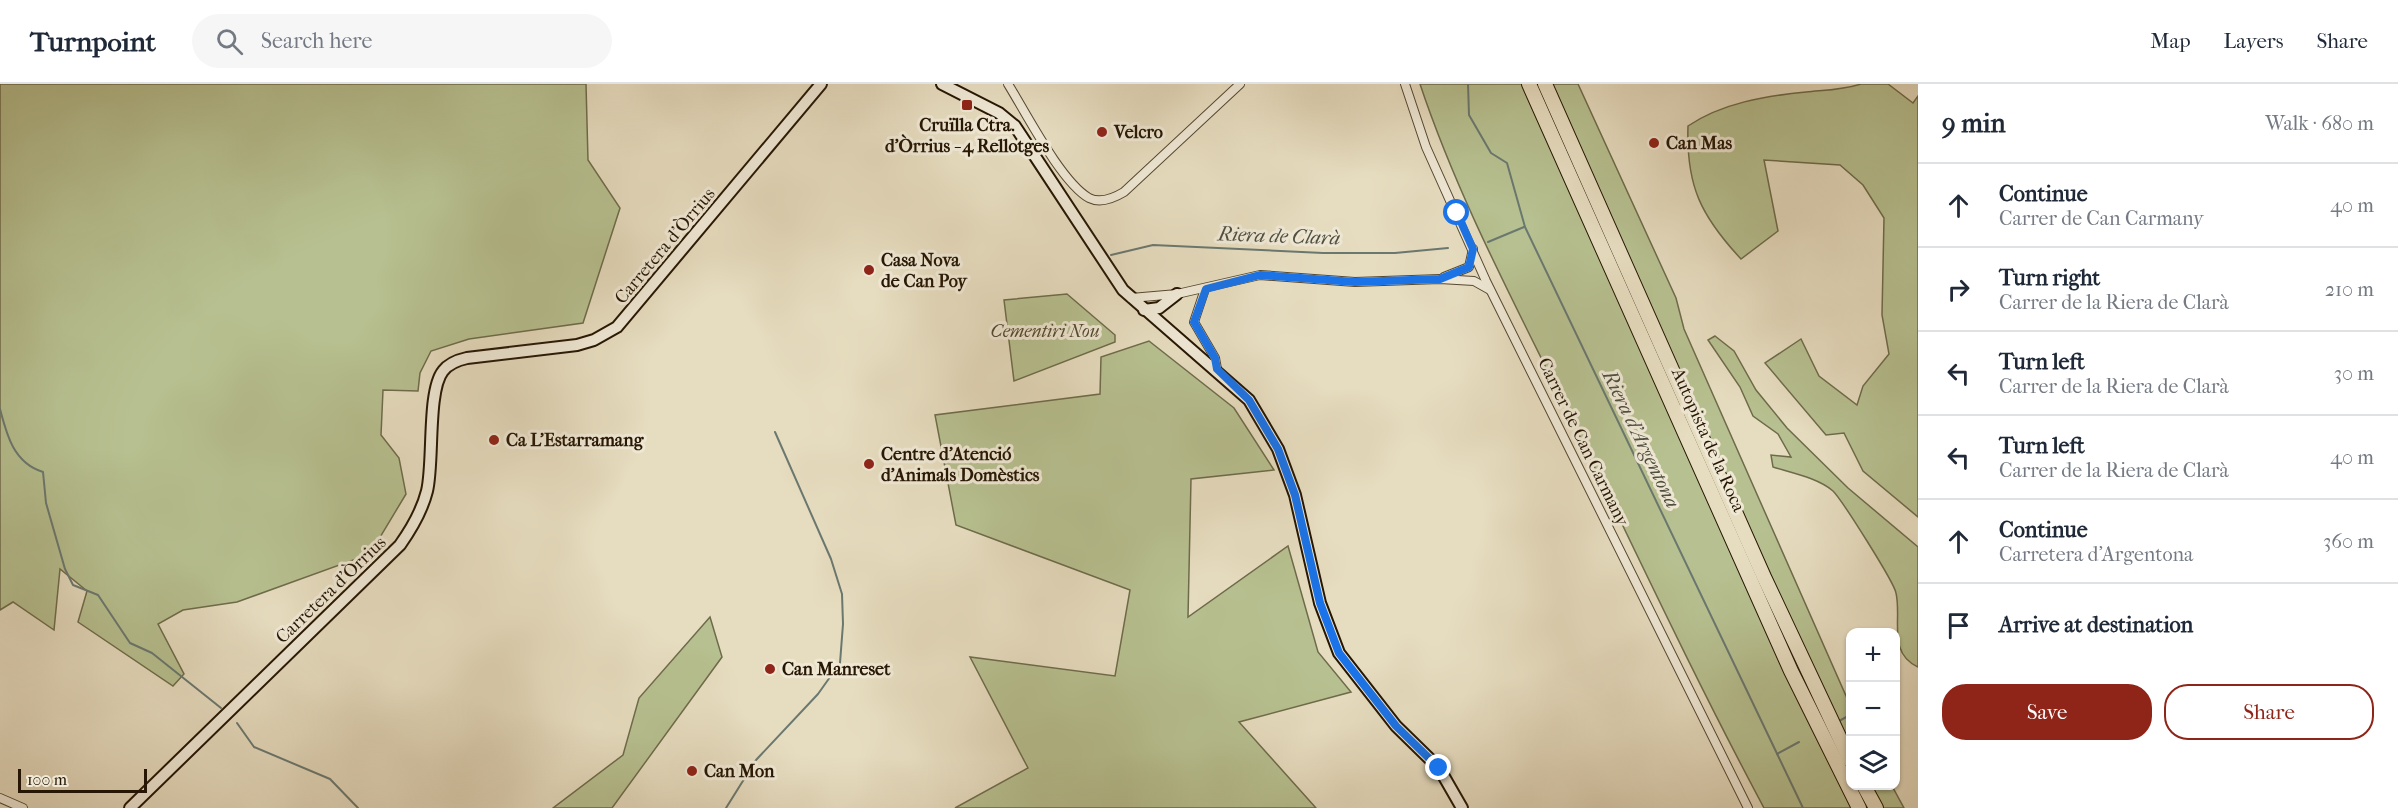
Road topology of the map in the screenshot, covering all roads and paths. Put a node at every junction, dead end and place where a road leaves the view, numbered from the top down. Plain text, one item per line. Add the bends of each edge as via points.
1 (821, 84) edge
2 (1008, 84) edge
3 (1240, 84) edge
4 (1404, 84) edge
5 (1529, 84) edge
6 (1545, 84) edge
7 (948, 86) edge
8 (1473, 249) junction
9 (1440, 279) junction
10 (1206, 289) junction
11 (1492, 291) junction
12 (1177, 294) junction
13 (1131, 298) junction
14 (1144, 310) junction
15 (1217, 369) junction
16 (1846, 749) edge
17 (1866, 790) edge
18 (0, 798) edge
19 (23, 808) edge
20 (130, 808) edge
21 (1462, 808) edge
22 (1748, 808) edge
23 (1859, 808) edge
24 (1876, 808) edge

1 - 20 street, Carretera d'Òrrius via 617,327 577,345 457,360 442,372 436,394 426,493 415,523 400,545
2 - 3 street via 1072,183 1091,199 1110,200 1124,192
4 - 8 street, Carrer de Can Carmany via 1426,147
5 - 23 highway, Autopista de la Roca via 1791,671
6 - 16 highway, Autopista de la Roca via 1764,577
7 - 13 street via 1015,126 1107,270
8 - 9 street via 1469,267
8 - 11 street, Carrer de Can Carmany
9 - 10 street via 1355,282 1260,275
9 - 11 street via 1474,281
10 - 12 street
10 - 15 street via 1194,322 1215,358
11 - 22 street, Carrer de Can Carmany
12 - 13 street
12 - 14 street via 1159,309
13 - 14 street
14 - 15 street
15 - 21 street via 1249,400 1278,449 1295,495 1320,603 1339,653 1396,726 1439,768
17 - 24 highway
18 - 19 street

